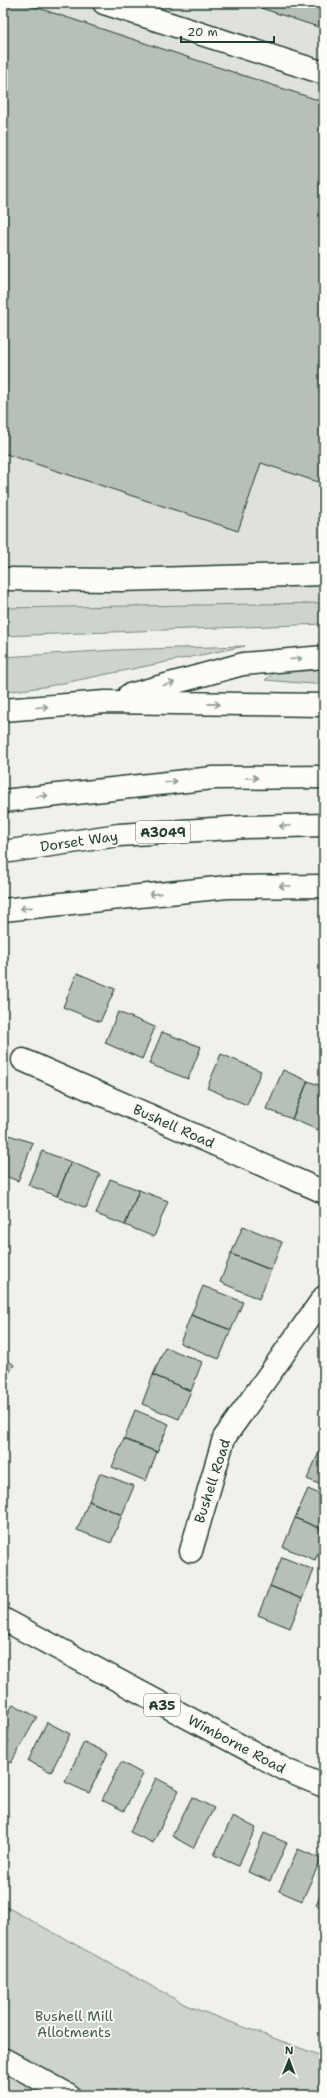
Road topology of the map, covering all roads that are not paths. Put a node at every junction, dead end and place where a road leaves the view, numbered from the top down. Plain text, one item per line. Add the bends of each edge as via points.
1 (104, 3) edge
2 (324, 74) edge
3 (324, 574) edge
4 (3, 579) edge
5 (324, 657) edge
6 (105, 702) junction
7 (324, 705) edge
8 (3, 710) edge
9 (324, 777) edge
10 (3, 801) edge
11 (324, 825) edge
12 (3, 852) edge
13 (324, 886) edge
14 (3, 910) edge
15 (23, 1060) dead end
16 (324, 1192) edge
17 (324, 1297) edge
18 (191, 1551) dead end
19 (3, 1619) edge
20 (324, 1786) edge
21 (3, 2059) edge
22 (68, 2095) edge

1 - 2 main road
3 - 4 main road via 121,580
6 -> 5 main road via 243,664
6 -> 7 main road
8 -> 6 main road
10 -> 9 main road via 214,778
11 -> 12 main road, Dorset Way / A3049 via 119,835
13 -> 14 main road via 227,887
15 - 16 main road, Bushell Road
17 - 18 main road, Bushell Road via 224,1438
19 - 20 main road, Wimborne Road / A35 via 288,1771
21 - 22 main road

